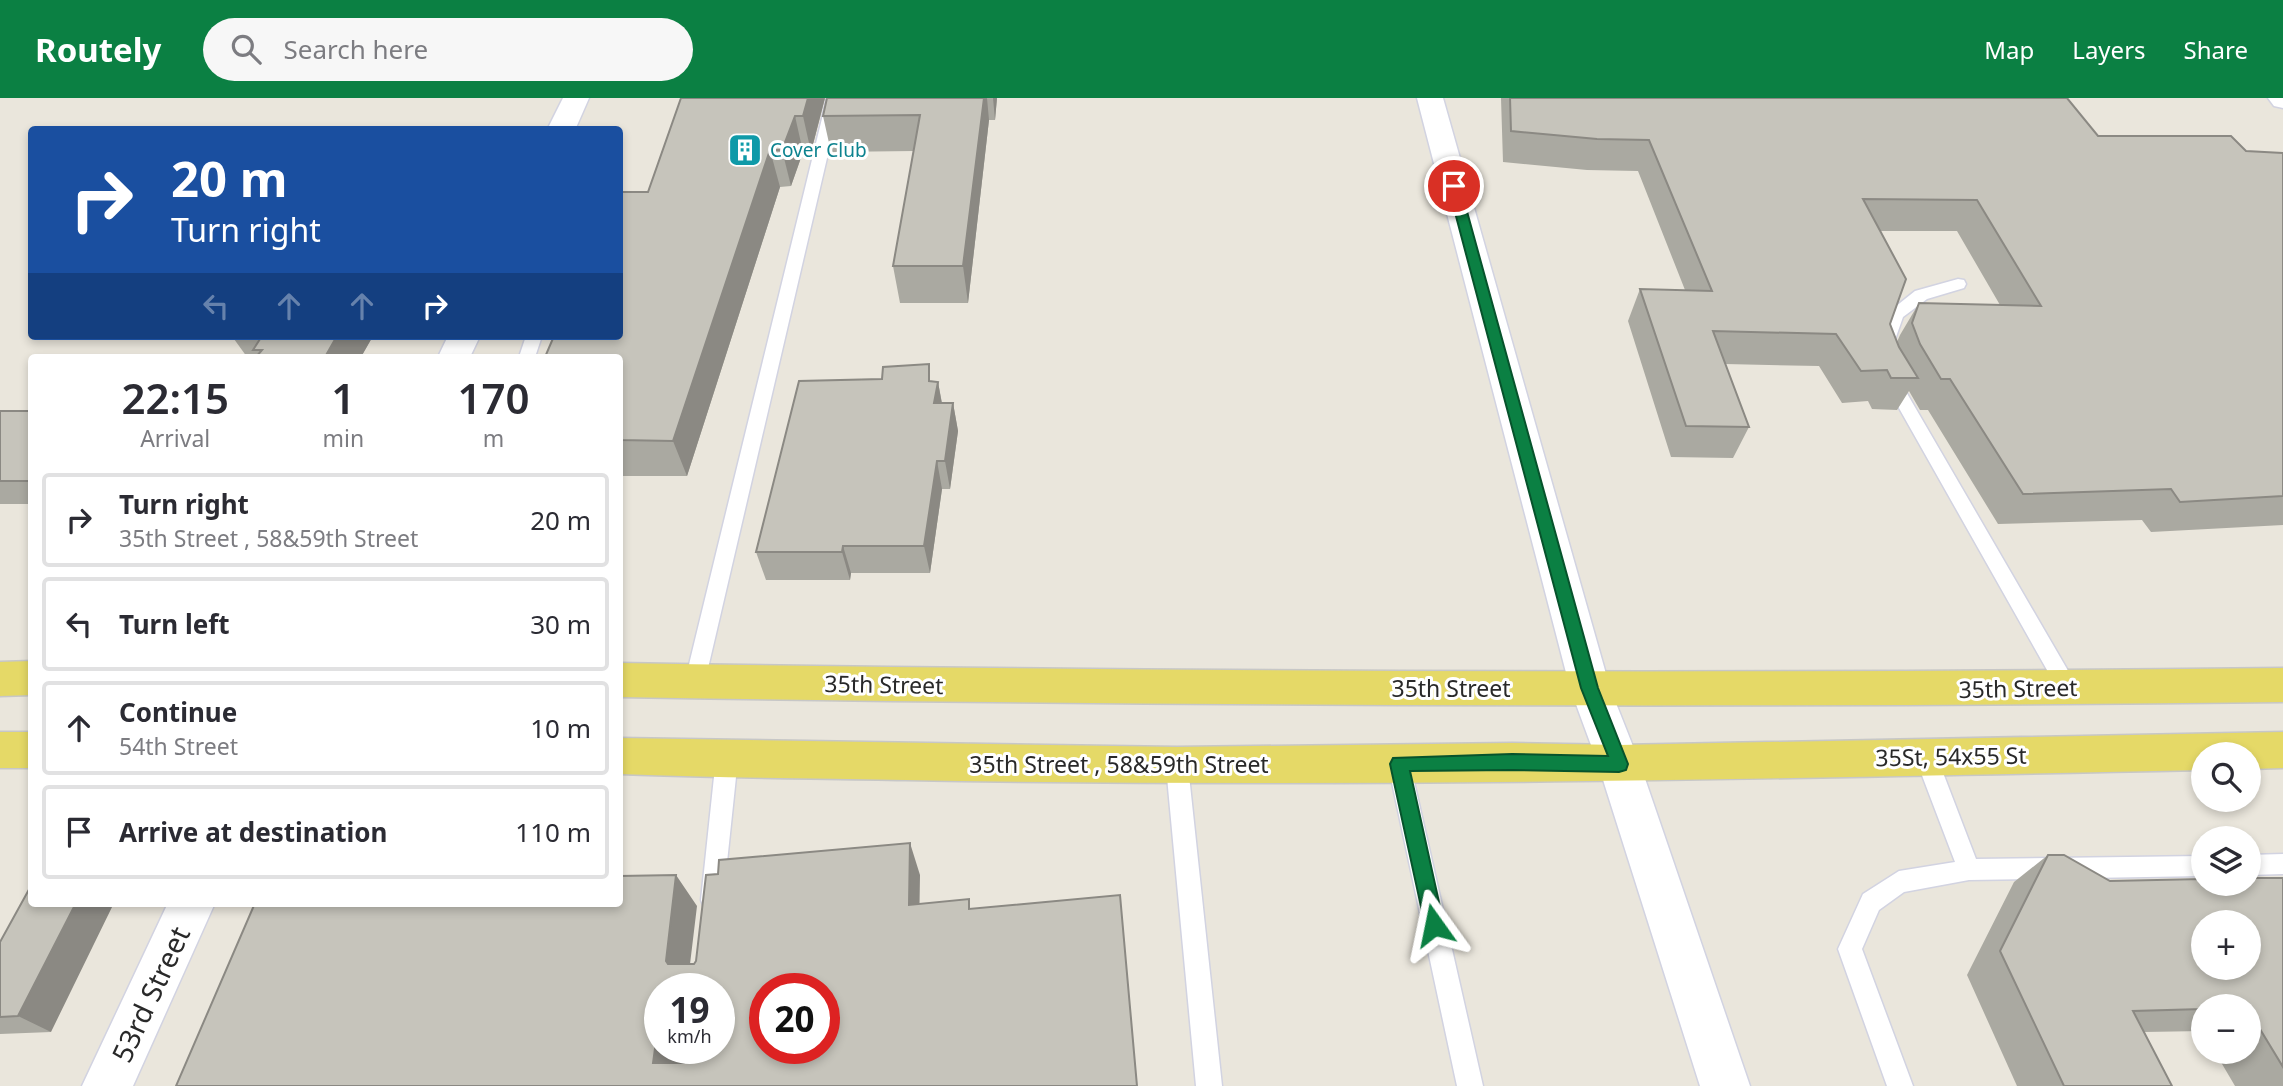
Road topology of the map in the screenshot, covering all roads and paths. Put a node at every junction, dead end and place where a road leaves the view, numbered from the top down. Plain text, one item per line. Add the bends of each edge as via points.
1 (576, 98) edge
2 (834, 98) edge
3 (1430, 98) edge
4 (563, 126) edge
5 (1958, 284) dead end
6 (28, 678) edge
7 (0, 679) edge
8 (623, 680) edge
9 (695, 681) junction
10 (2283, 685) edge
11 (2067, 687) junction
12 (1590, 688) junction
13 (0, 750) edge
14 (28, 750) edge
15 (2283, 750) edge
16 (623, 756) edge
17 (1926, 757) junction
18 (727, 758) junction
19 (1399, 764) junction
20 (1619, 764) junction
21 (1177, 766) junction
22 (2283, 864) edge
23 (2261, 865) edge
24 (2191, 866) edge
25 (1969, 870) junction
26 (190, 907) edge
27 (709, 921) edge
28 (107, 1086) edge
29 (1209, 1086) edge
30 (1470, 1086) edge
31 (1725, 1086) edge
32 (1899, 1086) edge

1 - 4 street
2 - 9 lane
3 - 12 street
5 - 11 lane via 1921,295 1896,314 1882,355 1890,377
6 - 7 main road
8 - 9 main road, 35th Street
9 - 12 main road, 35th Street via 1134,688
10 - 11 main road, 35th Street
11 - 12 main road, 35th Street
12 - 20 street
13 - 14 main road
15 - 17 main road, 35St, 54x55 St
16 - 18 main road, 35th Street , 58&59th Street
17 - 20 main road, 35St, 54x55 St
17 - 25 lane
18 - 21 main road, 35th Street , 58&59th Street
18 - 27 lane
19 - 20 main road, 35th Street , 58&59th Street
19 - 21 main road, 35th Street , 58&59th Street
19 - 30 lane
20 - 31 street
21 - 29 lane
22 - 23 lane
24 - 25 lane
25 - 32 lane via 1899,882 1871,902 1850,949
26 - 28 street, 53rd Street

